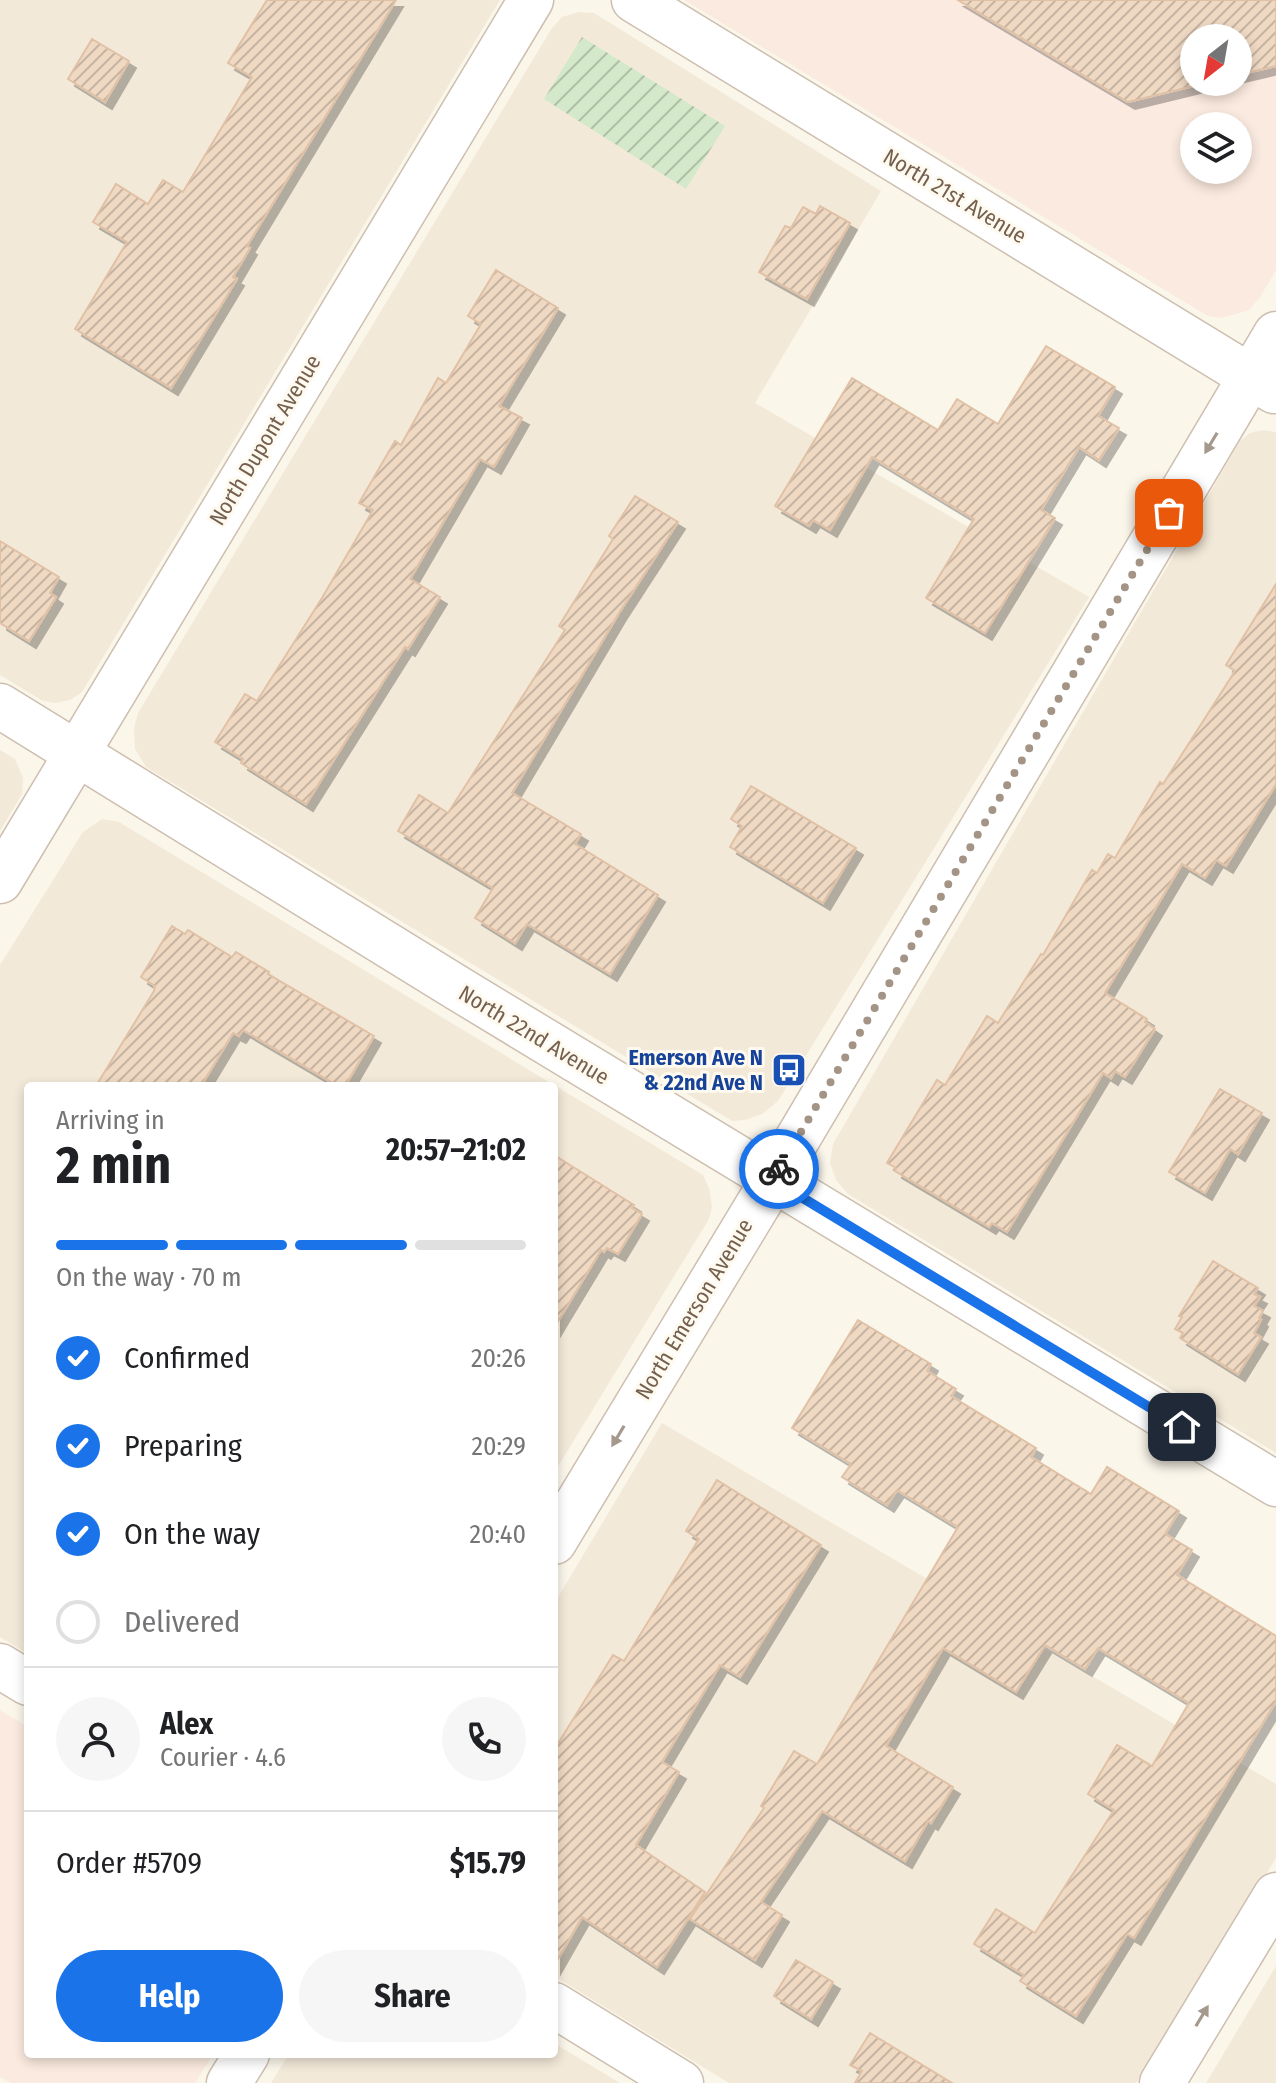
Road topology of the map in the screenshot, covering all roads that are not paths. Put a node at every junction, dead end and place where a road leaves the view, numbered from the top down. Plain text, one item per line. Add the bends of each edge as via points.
1 (531, 0) edge
2 (634, 0) edge
3 (1276, 334) edge
4 (1263, 384) edge
5 (0, 706) edge
6 (77, 751) junction
7 (0, 881) edge
8 (773, 1180) junction
9 (1276, 1484) edge
10 (558, 1535) edge
11 (0, 1666) edge
12 (24, 1681) edge
13 (1276, 1895) edge
14 (558, 2007) edge
15 (245, 2058) edge
16 (229, 2083) edge
17 (681, 2083) edge
18 (1162, 2083) edge

1 - 6 street, North Dupont Avenue
2 - 4 street, North 21st Avenue
3 - 4 street, North Emerson Avenue
4 -> 8 street, North Emerson Avenue
5 - 6 street, North 22nd Avenue
6 - 7 street, North Dupont Avenue
6 - 8 street, North 22nd Avenue
8 - 9 street, North 22nd Avenue
8 -> 10 street, North Emerson Avenue
11 - 12 street
18 -> 13 street
14 - 17 street
15 - 16 street

